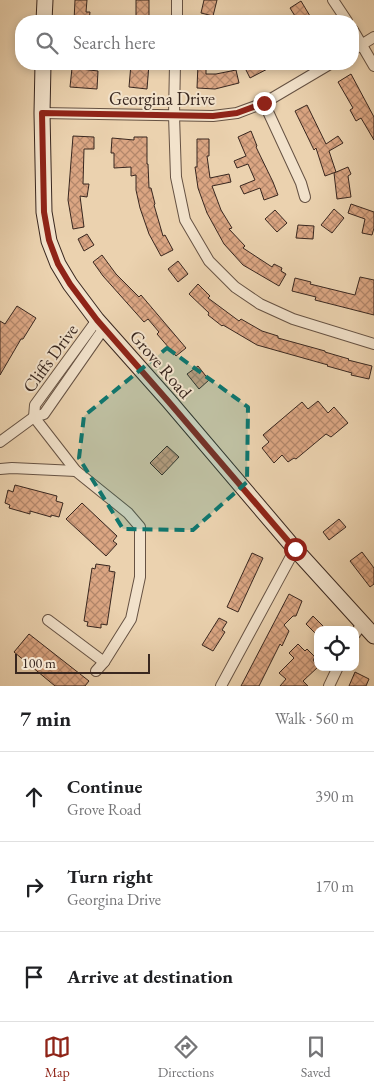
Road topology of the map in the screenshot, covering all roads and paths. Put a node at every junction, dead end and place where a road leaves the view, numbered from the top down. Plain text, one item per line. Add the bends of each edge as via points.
1 (44, 0) edge
2 (177, 0) edge
3 (333, 0) edge
4 (44, 15) edge
5 (177, 15) edge
6 (343, 15) edge
7 (374, 37) edge
8 (359, 46) edge
9 (359, 49) edge
10 (374, 66) edge
11 (44, 70) edge
12 (175, 70) edge
13 (320, 70) edge
14 (264, 103) junction
15 (42, 113) junction
16 (174, 115) junction
17 (305, 197) dead end
18 (101, 324) junction
19 (374, 344) edge
20 (34, 417) junction
21 (0, 442) edge
22 (0, 469) edge
23 (76, 471) junction
24 (295, 549) junction
25 (48, 620) dead end
26 (356, 626) edge
27 (359, 629) edge
28 (374, 636) edge
29 (104, 662) junction
30 (96, 670) dead end
31 (336, 671) edge
32 (222, 686) edge
33 (329, 686) edge

1 - 4 main road
2 - 5 street
3 - 6 street
7 - 8 street
9 - 10 street
11 - 15 main road, Grove Road
12 - 16 street
13 - 14 street, Georgina Drive
14 - 16 street, Georgina Drive via 237,113
14 - 17 street
15 - 16 street, Georgina Drive
15 - 18 main road, Grove Road via 44,212 49,240 70,284
16 - 19 street via 180,200 186,220 209,261 235,287 260,304 293,319
18 - 20 street, Cliffs Drive via 35,405
18 - 24 main road, Grove Road
20 - 21 street, Cliffs Drive
20 - 23 street
22 - 23 street
23 - 29 street via 128,513 140,527 140,577 131,619
24 - 26 main road, Grove Road
24 - 32 street
25 - 29 street
27 - 28 main road, Grove Road
29 - 30 street
31 - 33 street

